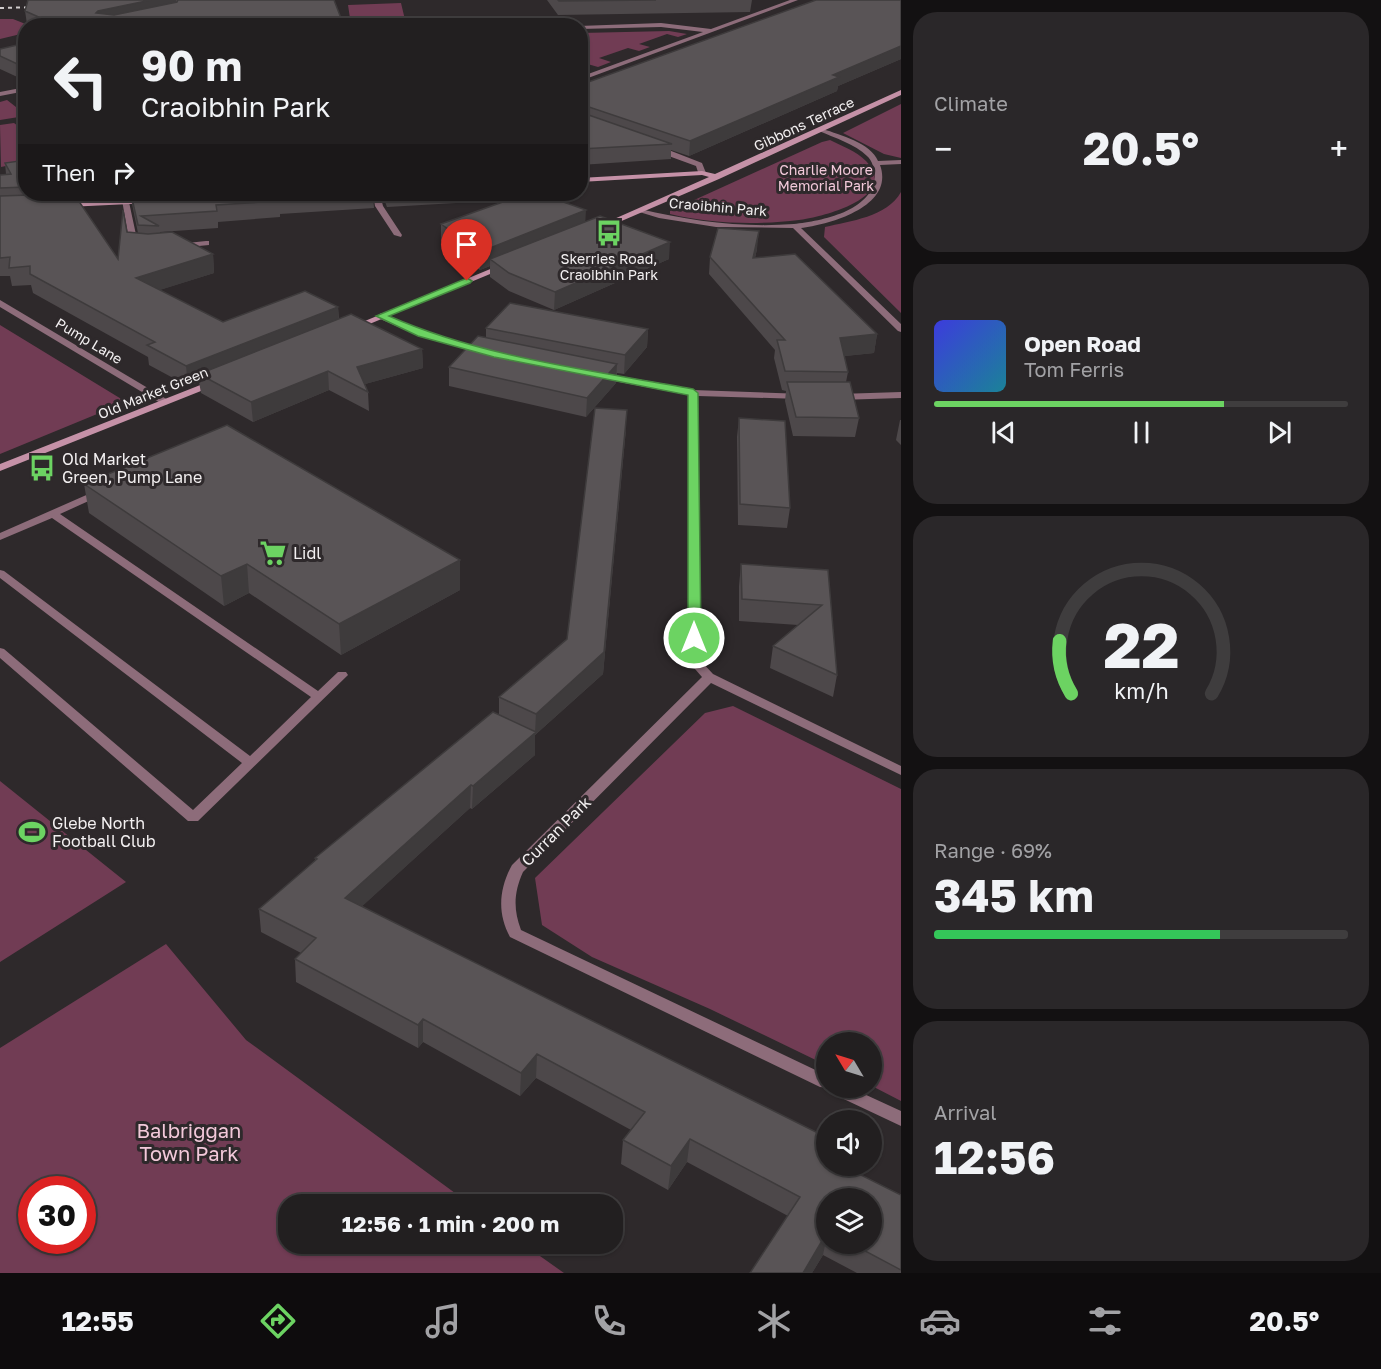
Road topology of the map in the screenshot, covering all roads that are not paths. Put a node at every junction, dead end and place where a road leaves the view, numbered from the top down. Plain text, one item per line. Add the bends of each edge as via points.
1 (795, 0) edge
2 (588, 27) edge
3 (713, 31) junction
4 (588, 76) edge
5 (0, 88) edge
6 (901, 92) edge
7 (4, 93) edge
8 (821, 130) junction
9 (652, 146) edge
10 (901, 162) edge
11 (879, 163) junction
12 (702, 173) junction
13 (716, 177) junction
14 (887, 177) dead end
15 (588, 180) edge
16 (159, 201) edge
17 (378, 201) edge
18 (125, 202) junction
19 (879, 202) dead end
20 (58, 206) edge
21 (640, 211) junction
22 (795, 226) junction
23 (586, 233) edge
24 (398, 235) dead end
25 (206, 243) dead end
26 (173, 246) edge
27 (150, 248) edge
28 (510, 264) edge
29 (0, 303) edge
30 (381, 316) junction
31 (901, 329) edge
32 (338, 333) edge
33 (487, 352) edge
34 (591, 375) edge
35 (219, 381) edge
36 (693, 393) junction
37 (901, 396) edge
38 (811, 397) edge
39 (823, 397) edge
40 (165, 402) junction
41 (0, 468) edge
42 (116, 485) edge
43 (52, 513) junction
44 (0, 537) edge
45 (0, 573) edge
46 (0, 652) edge
47 (342, 675) dead end
48 (710, 677) junction
49 (319, 697) junction
50 (250, 763) junction
51 (901, 771) edge
52 (816, 1077) edge
53 (858, 1098) edge
54 (901, 1119) edge

1 - 3 street
2 - 3 street via 661,25
3 - 4 street
5 - 7 street
6 - 8 main road, Gibbons Terrace
8 - 11 street via 862,149
8 - 13 main road, Gibbons Terrace
9 - 12 street via 699,165
10 - 11 street
11 - 14 street
12 - 13 main road
12 - 15 main road
13 - 21 main road
16 - 18 main road
17 - 24 street
18 - 20 main road
18 - 27 street via 134,246
19 - 22 street, Craoibhin Park via 845,216
21 - 22 street, Craoibhin Park via 731,226
21 - 23 main road
22 - 31 street
25 - 26 street
28 - 30 main road
29 - 40 street, Pump Lane
30 - 32 main road
30 - 33 street via 422,334
34 - 36 street
35 - 40 main road, Old Market Green
36 - 38 street
36 - 48 street via 694,661
37 - 39 street
40 - 41 main road, Old Market Green
42 - 43 street
43 - 44 street
43 - 49 street
45 - 50 street
46 - 50 street via 192,818
47 - 49 street
48 - 51 street
48 - 52 street, Curran Park via 518,869 507,891 507,914 515,933
49 - 50 street
53 - 54 street

